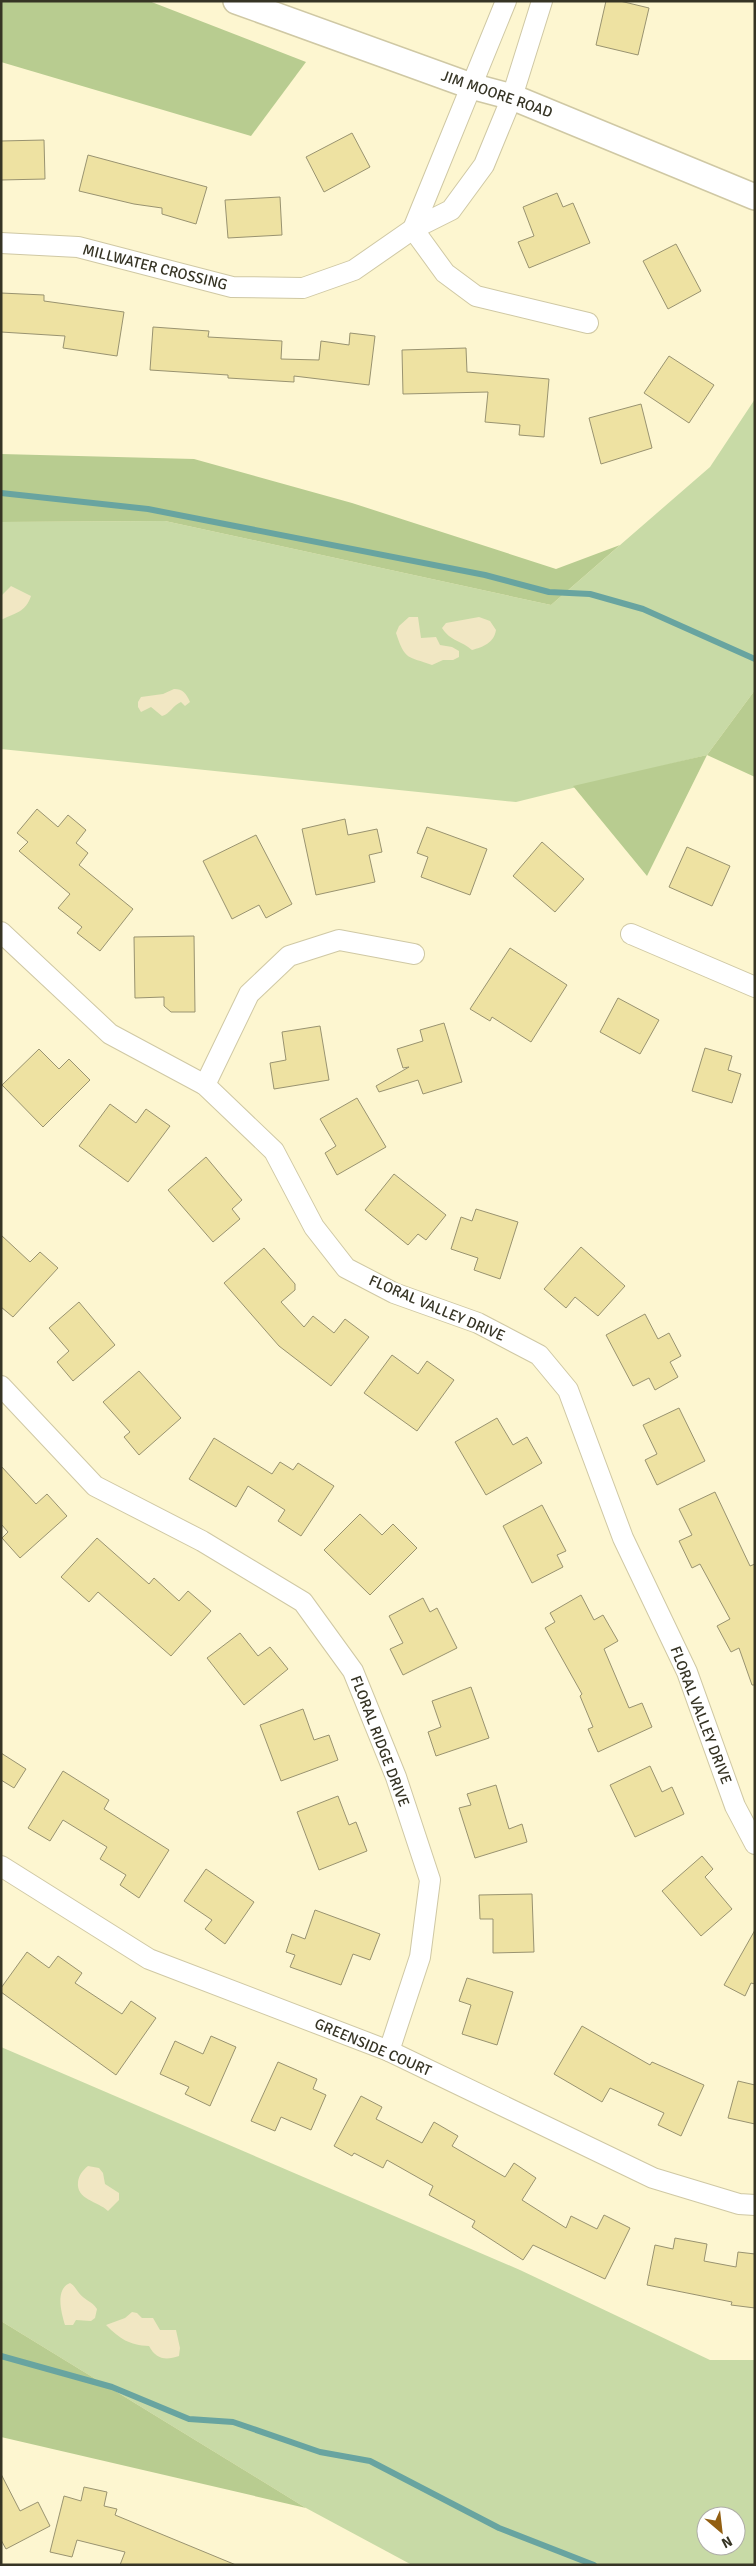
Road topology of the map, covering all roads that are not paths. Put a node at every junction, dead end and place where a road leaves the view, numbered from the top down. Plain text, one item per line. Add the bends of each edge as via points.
1 (236, 1) edge
2 (506, 1) edge
3 (542, 1) edge
4 (471, 86) junction
5 (512, 97) junction
6 (755, 197) edge
7 (413, 229) junction
8 (1, 243) edge
9 (588, 323) dead end
10 (1, 932) edge
11 (630, 934) dead end
12 (414, 954) dead end
13 (755, 987) edge
14 (205, 1085) junction
15 (1, 1386) edge
16 (755, 1844) edge
17 (1, 1866) edge
18 (389, 2051) junction
19 (755, 2205) edge

1 - 4 street, JIM MOORE ROAD
2 - 4 street
3 - 5 street, MILLWATER CROSSING
4 - 5 street, JIM MOORE ROAD
4 - 7 street
5 - 6 street, JIM MOORE ROAD
5 - 7 street, MILLWATER CROSSING via 484,165 451,210
7 - 8 street, MILLWATER CROSSING via 354,270 303,288 232,287 78,247
7 - 9 street via 445,273 476,296
10 - 14 street, FLORAL VALLEY DRIVE via 110,1034
11 - 13 street
12 - 14 street via 339,940 290,956 249,994
14 - 16 street, FLORAL VALLEY DRIVE via 274,1151 314,1227 346,1268 394,1293 478,1323 539,1355 568,1390 622,1538 688,1672 735,1806
15 - 18 street, FLORAL RIDGE DRIVE via 95,1486 202,1541 303,1602 353,1671 396,1777 430,1880 420,1957
17 - 18 street, GREENSIDE COURT via 149,1959
18 - 19 street, GREENSIDE COURT via 653,2178 739,2204

